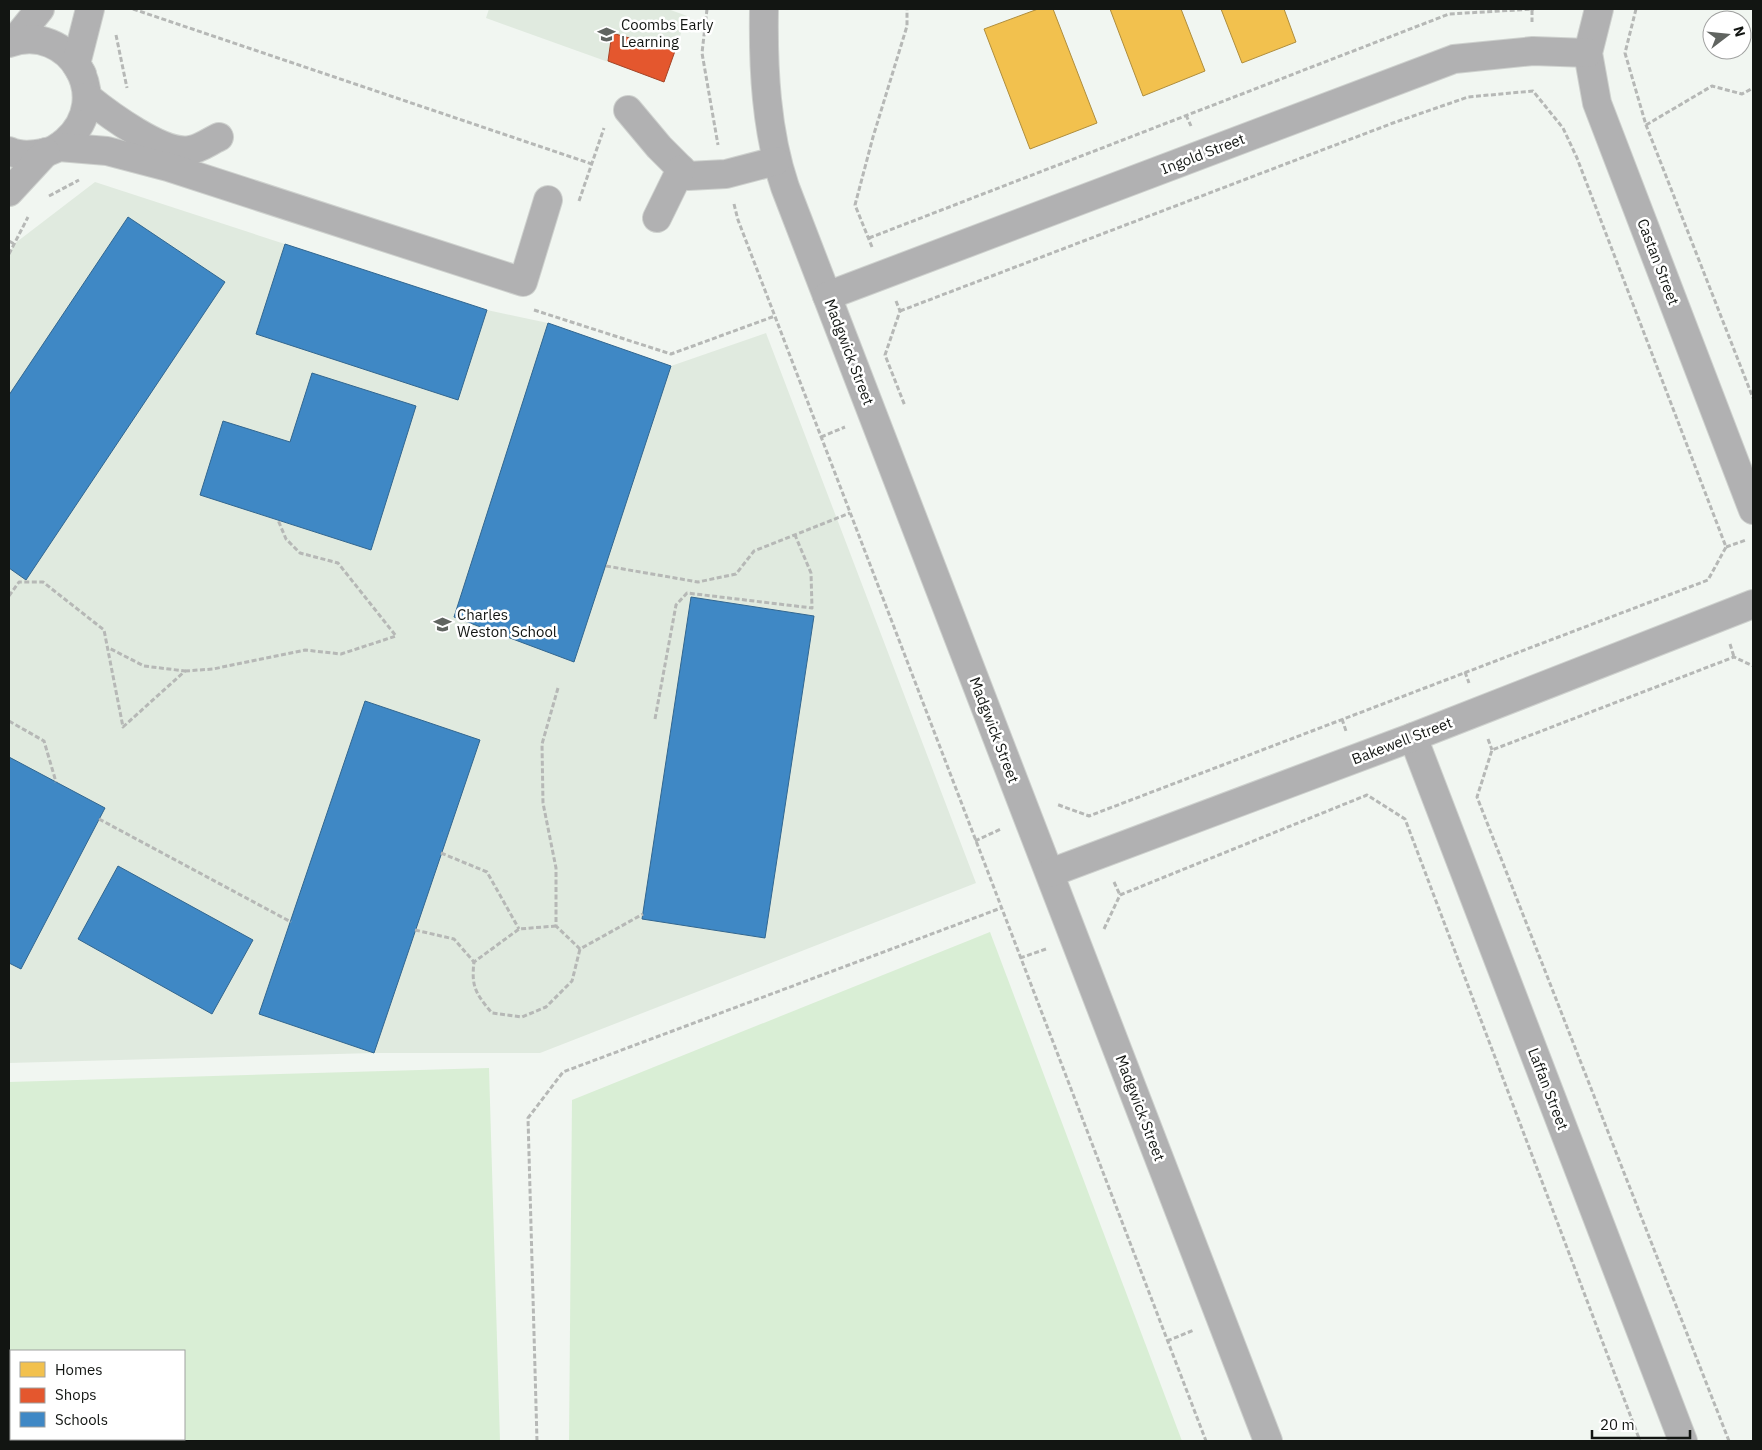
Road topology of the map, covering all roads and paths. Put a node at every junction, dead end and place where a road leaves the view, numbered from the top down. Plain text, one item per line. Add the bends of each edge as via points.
1 (40, 9) edge
2 (90, 9) edge
3 (133, 9) edge
4 (707, 9) edge
5 (764, 9) edge
6 (907, 9) edge
7 (1534, 9) edge
8 (1599, 9) edge
9 (1636, 9) edge
10 (115, 31) dead end
11 (12, 42) edge
12 (1588, 53) junction
13 (85, 86) junction
14 (1753, 88) edge
15 (129, 98) dead end
16 (628, 110) dead end
17 (1646, 125) junction
18 (714, 127) dead end
19 (53, 150) junction
20 (9, 151) edge
21 (776, 161) junction
22 (592, 164) dead end
23 (681, 169) junction
24 (83, 178) dead end
25 (200, 178) junction
26 (9, 192) edge
27 (43, 199) dead end
28 (548, 200) dead end
29 (31, 212) dead end
30 (656, 218) dead end
31 (738, 220) dead end
32 (9, 241) edge
33 (14, 244) junction
34 (9, 254) edge
35 (827, 296) junction
36 (1753, 398) edge
37 (907, 411) dead end
38 (1753, 510) edge
39 (850, 513) junction
40 (278, 520) dead end
41 (795, 535) junction
42 (1753, 537) edge
43 (1726, 547) junction
44 (606, 566) dead end
45 (9, 596) edge
46 (1753, 604) edge
47 (109, 648) junction
48 (1753, 666) edge
49 (185, 671) junction
50 (558, 688) dead end
51 (655, 719) dead end
52 (9, 721) edge
53 (1413, 737) junction
54 (56, 782) dead end
55 (1052, 794) dead end
56 (99, 819) dead end
57 (441, 853) dead end
58 (1050, 873) junction
59 (1001, 908) junction
60 (643, 914) dead end
61 (291, 922) dead end
62 (556, 926) junction
63 (519, 929) junction
64 (415, 930) dead end
65 (1107, 938) dead end
66 (580, 948) junction
67 (474, 962) junction
68 (536, 1441) edge
69 (1206, 1441) edge
70 (1268, 1441) edge
71 (1640, 1441) edge
72 (1683, 1441) edge
73 (1729, 1441) edge

1 - 11 street
2 - 13 street via 76,64
3 - 22 path
4 - 18 path via 702,53
5 - 21 street, Madgwick Street via 763,47
6 - 7 path via 907,26 855,205 869,238 1449,14
8 - 12 street, Castan Street
9 - 17 path via 1625,53
10 - 15 path
11 - 13 street via 31,39 54,46 74,60
12 - 35 street, Ingold Street via 1533,51 1454,59
12 - 38 street, Castan Street via 1597,103
13 - 19 street via 84,116 74,134
13 - 25 street via 119,122 176,150 191,150 219,137
14 - 17 path via 1742,94 1712,86
16 - 23 street
17 - 36 path
19 - 20 street via 29,155
19 - 25 street via 107,151
19 - 26 street
21 - 23 street via 726,174 688,176
21 - 35 street, Madgwick Street
23 - 30 street
24 - 27 path
25 - 28 street via 523,282
29 - 33 path
31 - 39 path
32 - 33 path
33 - 34 path
35 - 58 street, Madgwick Street
37 - 43 path via 885,355 900,311 1393,123 1468,97 1533,90 1563,128 1577,158
39 - 41 path
39 - 59 path
40 - 49 path via 286,539 300,553 338,563 396,636 341,654 305,650 213,670
41 - 44 path via 754,551 736,574 698,582
41 - 51 path via 811,573 812,608 687,593 676,605
42 - 43 path
43 - 55 path via 1708,580 1089,816 1056,804
45 - 47 path via 19,582 43,582 104,630
46 - 53 street, Bakewell Street
47 - 49 path via 144,666
47 - 49 path via 123,727
48 - 73 path via 1734,657 1492,750 1478,797
50 - 62 path via 542,744 543,803 556,868
52 - 54 path via 44,741
53 - 58 street, Bakewell Street
53 - 72 street, Laffan Street
56 - 61 path
57 - 63 path via 487,872
58 - 70 street, Madgwick Street
59 - 68 path via 563,1072 528,1118
59 - 69 path
60 - 66 path
62 - 63 path
62 - 66 path
63 - 67 path
64 - 67 path via 454,939
65 - 71 path via 1104,928 1120,895 1367,795 1406,819
66 - 67 path via 572,981 546,1007 522,1017 492,1013 476,995

